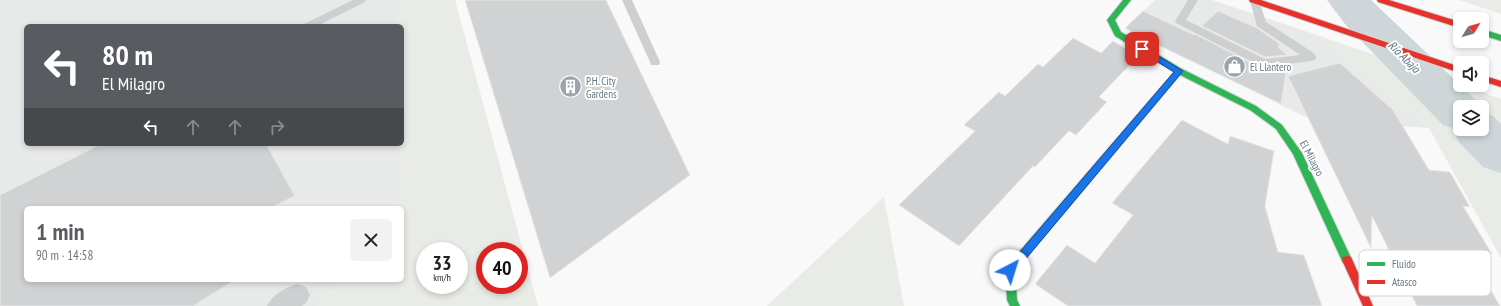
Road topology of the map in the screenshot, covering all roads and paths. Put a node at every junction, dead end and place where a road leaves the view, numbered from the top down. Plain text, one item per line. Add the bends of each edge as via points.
1 (360, 0) edge
2 (627, 0) edge
3 (1127, 0) edge
4 (1194, 0) edge
5 (1254, 0) edge
6 (1381, 0) edge
7 (1453, 23) edge
8 (312, 24) edge
9 (1489, 34) edge
10 (1501, 38) edge
11 (655, 62) dead end
12 (1453, 68) edge
13 (1179, 71) junction
14 (1489, 80) edge
15 (1501, 84) edge
16 (1359, 287) edge
17 (1363, 296) edge
18 (1015, 306) edge
19 (1368, 306) edge

1 - 8 lane
2 - 11 lane
3 - 13 street, El Milagro via 1111,20 1118,34
4 - 5 lane via 1180,21 1264,63 1311,57 1261,24
5 - 12 street
6 - 7 street
9 - 10 street
13 - 16 street, El Milagro via 1252,108 1279,127 1297,153
13 - 18 street via 1010,270 1012,300
14 - 15 street
17 - 19 street, El Milagro

